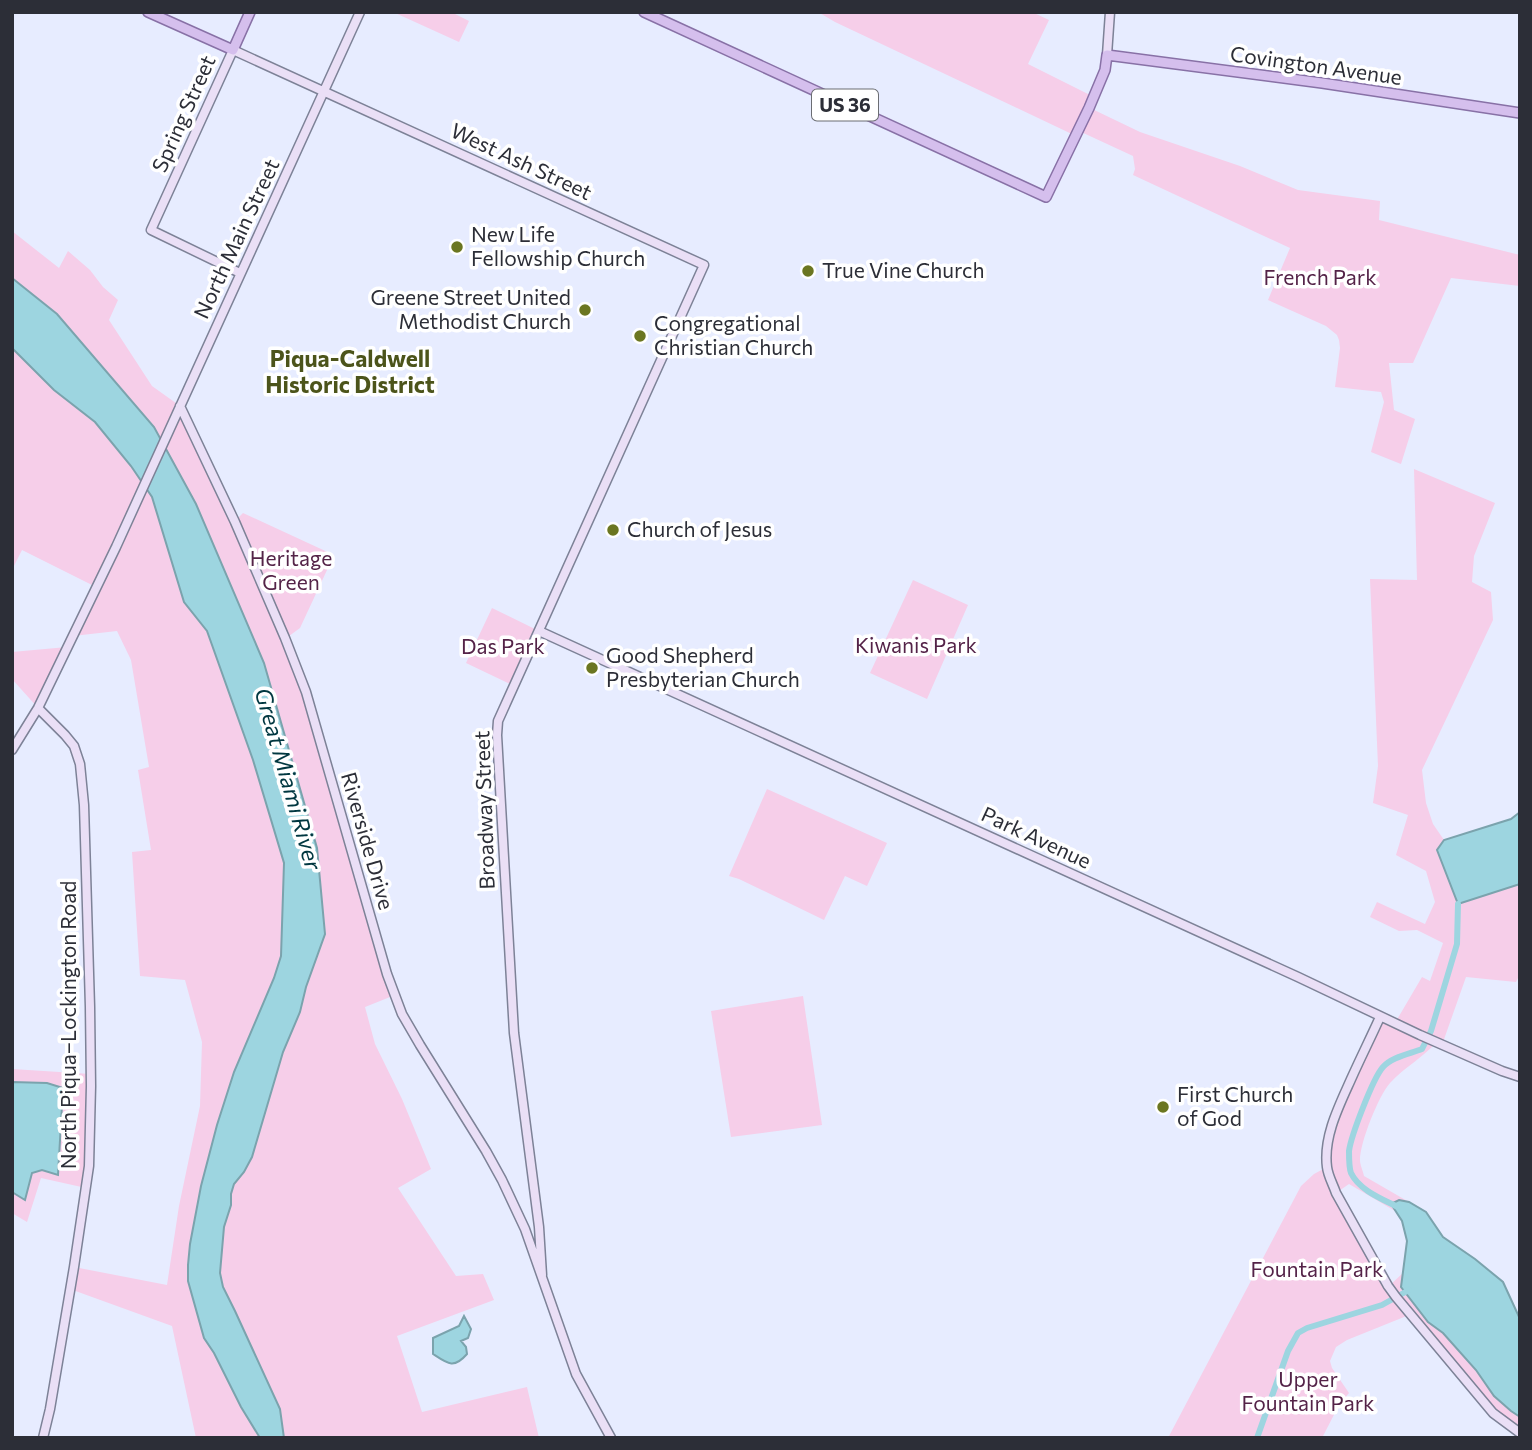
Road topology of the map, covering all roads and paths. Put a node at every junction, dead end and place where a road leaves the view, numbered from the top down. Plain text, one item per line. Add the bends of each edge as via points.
1 (148, 12) edge
2 (250, 12) edge
3 (360, 12) edge
4 (644, 12) edge
5 (1110, 12) edge
6 (233, 50) junction
7 (1107, 55) junction
8 (324, 91) junction
9 (1520, 113) edge
10 (704, 265) joint
11 (240, 273) junction
12 (180, 406) junction
13 (539, 631) junction
14 (38, 708) junction
15 (12, 750) edge
16 (1380, 1017) junction
17 (1520, 1077) edge
18 (539, 1227) junction
19 (525, 1229) junction
20 (542, 1275) junction
21 (1520, 1433) edge
22 (43, 1438) edge
23 (611, 1438) edge

1 - 6 main road
2 - 6 main road, Spring Street
3 - 8 street, North Main Street
4 - 7 main road, US 36 via 1046,197 1079,131
5 - 7 street
6 - 8 street, West Ash Street
6 - 11 street, Spring Street via 151,230
7 - 9 main road, Covington Avenue
8 - 10 street, West Ash Street
8 - 11 street, North Main Street
10 - 13 street, Broadway Street
11 - 12 street, North Main Street
12 - 14 street, North Main Street
12 - 19 street, Riverside Drive via 235,522 306,692 402,1014 486,1151
13 - 16 street, Park Avenue
13 - 18 street, Broadway Street via 497,735 514,1033
14 - 15 street, North Main Street
14 - 22 street, North Piqua–Lockington Road via 74,746 80,764 91,1086 89,1166
16 - 17 street, Park Avenue
16 - 21 street via 1339,1107 1326,1153 1327,1168 1336,1193 1400,1303 1493,1413
18 - 19 street
18 - 20 street, Broadway Street
19 - 20 street, Riverside Drive
20 - 23 street via 576,1374

